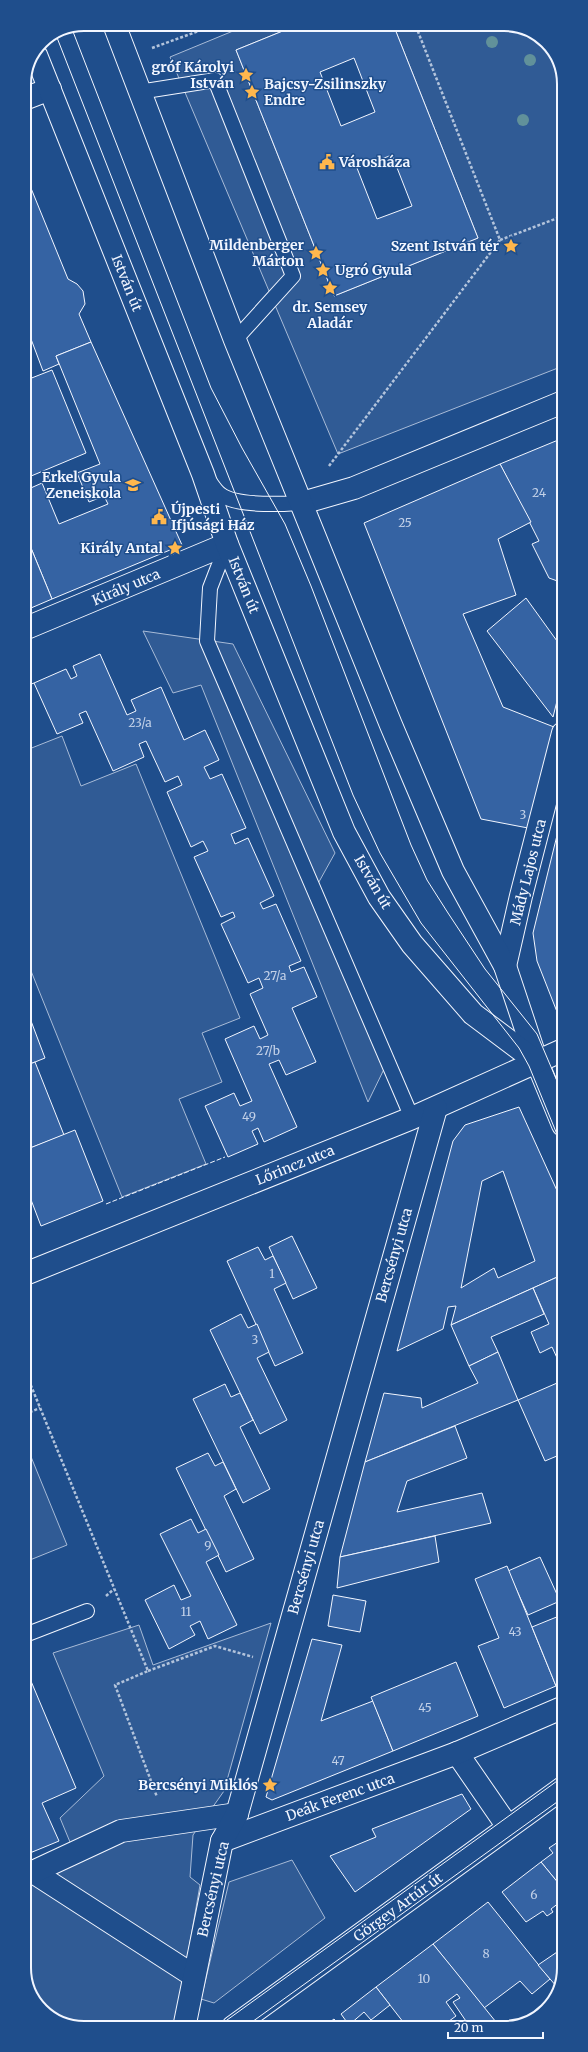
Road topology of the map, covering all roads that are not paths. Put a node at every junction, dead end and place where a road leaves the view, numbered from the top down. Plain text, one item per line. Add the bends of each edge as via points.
1 (116, 31) edge
2 (38, 58) edge
3 (50, 89) junction
4 (139, 92) junction
5 (31, 96) edge
6 (235, 340) junction
7 (557, 404) edge
8 (203, 474) junction
9 (302, 503) junction
10 (227, 544) junction
11 (31, 626) edge
12 (557, 756) edge
13 (505, 966) junction
14 (557, 1053) edge
15 (537, 1062) junction
16 (436, 1108) junction
17 (557, 1109) edge
18 (412, 1118) junction
19 (31, 1272) edge
20 (87, 1611) dead end
21 (31, 1633) edge
22 (557, 1710) edge
23 (457, 1753) junction
24 (557, 1792) edge
25 (236, 1814) junction
26 (508, 1827) junction
27 (222, 1841) junction
28 (31, 1871) edge
29 (31, 1873) edge
30 (194, 1976) junction
31 (185, 2021) edge
32 (243, 2021) edge

1 - 4 street, István út
2 - 3 street, István út
3 - 5 street
3 - 8 street, István út
4 - 6 street, István út
4 - 6 lane via 215,80 294,276
6 - 9 street, István út
7 - 9 street via 354,488
8 - 9 lane via 221,495 240,501 262,504
8 - 10 street, István út
9 - 13 street, István út via 453,872
10 - 11 street, Király utca
10 - 15 street, István út via 344,832 379,897 412,944 473,1014
10 - 18 lane via 210,588 207,641
12 - 13 street, Mády Lajos utca
13 - 15 street, István út
14 - 15 street, Lőrincz utca
15 - 16 street, Lőrincz utca
15 - 17 street, István út
16 - 18 street, Lőrincz utca
16 - 25 street, Bercsényi utca
18 - 19 street, Lőrincz utca
20 - 21 lane
22 - 23 street, Deák Ferenc utca
23 - 26 street
23 - 27 street, Deák Ferenc utca
24 - 26 street, Görgey Artúr út
25 - 27 street, Bercsényi utca
25 - 28 street via 121,1831
26 - 32 street, Görgey Artúr út
27 - 30 street, Bercsényi utca
29 - 30 street
30 - 31 street, Bercsényi utca

